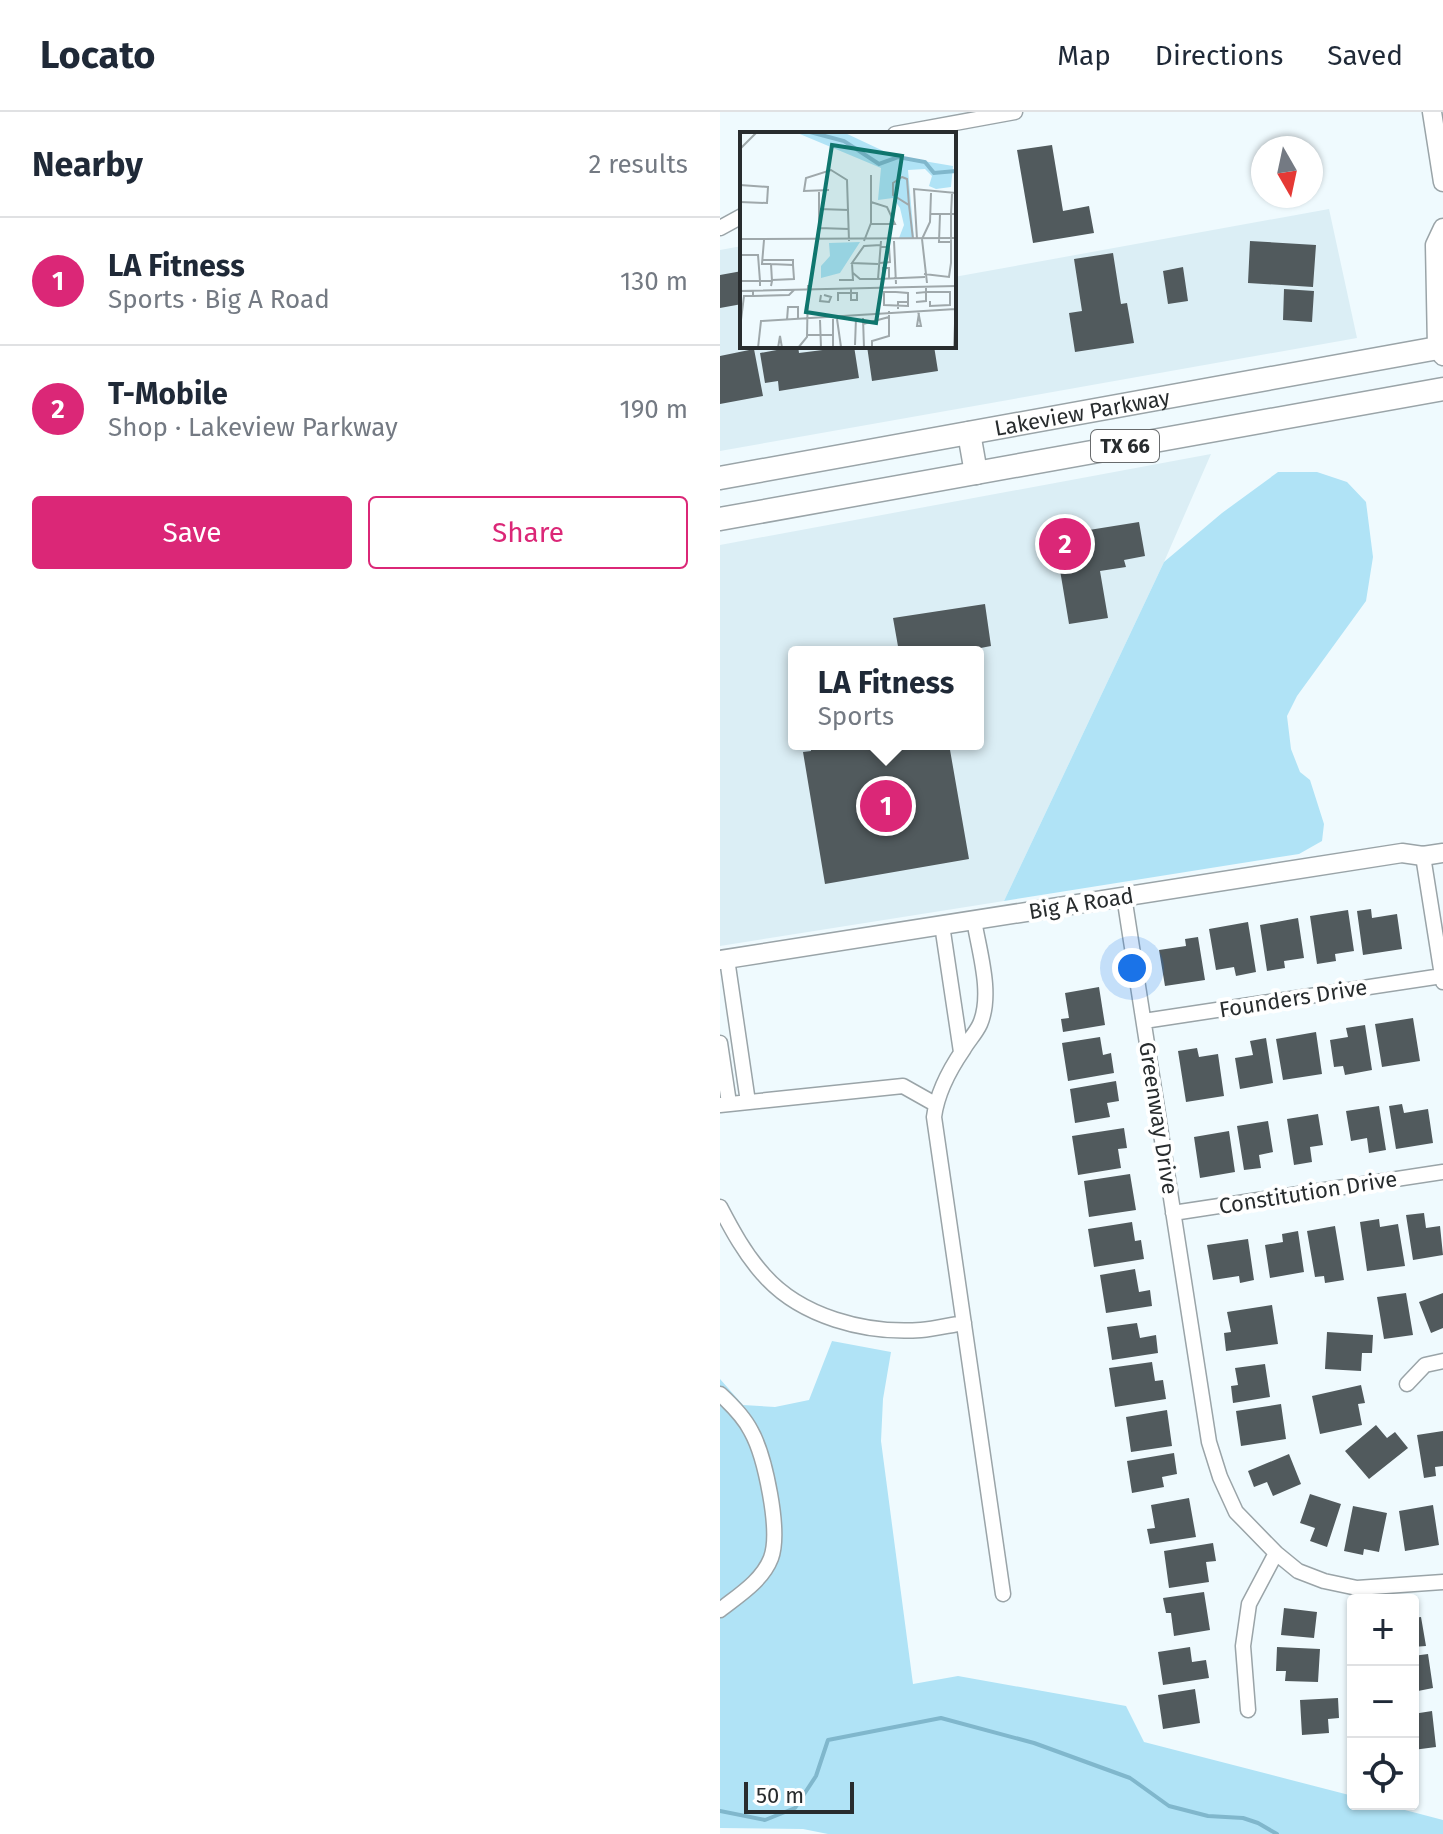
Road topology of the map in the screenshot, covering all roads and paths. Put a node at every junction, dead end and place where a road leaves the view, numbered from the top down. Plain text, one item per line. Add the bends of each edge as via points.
1 (1015, 112) edge
2 (1432, 112) edge
3 (906, 132) edge
4 (1443, 182) edge
5 (740, 217) edge
6 (720, 228) edge
7 (1443, 228) edge
8 (1441, 350) edge
9 (1443, 389) edge
10 (969, 433) junction
11 (976, 473) junction
12 (720, 478) edge
13 (720, 519) edge
14 (1443, 853) edge
15 (1423, 856) junction
16 (1124, 896) junction
17 (974, 920) junction
18 (942, 925) junction
19 (724, 959) edge
20 (1442, 979) edge
21 (1144, 1021) junction
22 (720, 1043) edge
23 (961, 1052) junction
24 (748, 1102) junction
25 (724, 1104) edge
26 (935, 1104) junction
27 (1443, 1172) edge
28 (720, 1207) edge
29 (1173, 1213) junction
30 (964, 1323) junction
31 (1443, 1361) edge
32 (1407, 1384) dead end
33 (720, 1394) edge
34 (1276, 1553) junction
35 (1443, 1582) edge
36 (1003, 1594) dead end
37 (720, 1610) edge
38 (1248, 1710) dead end

1 - 3 street
2 - 4 street
5 - 6 street
7 - 8 street via 1435,245
8 - 10 main road, Lakeview Parkway / TX 66
9 - 11 main road, Lakeview Parkway / TX 66
10 - 11 main road
10 - 12 main road, Lakeview Parkway / TX 66
11 - 13 main road, Lakeview Parkway / TX 66
14 - 15 street, Big A Road
15 - 16 street, Big A Road via 1402,853
15 - 20 street
16 - 17 street, Big A Road
16 - 21 street, Greenway Drive
17 - 18 street, Big A Road
17 - 23 street via 985,989 983,1013
18 - 19 street, Big A Road
18 - 23 street
19 - 24 street
20 - 21 street, Founders Drive
21 - 29 street, Greenway Drive
22 - 25 street
23 - 26 street
24 - 25 street
24 - 26 street via 903,1086
26 - 30 street
27 - 29 street, Constitution Drive
28 - 30 street via 765,1276 810,1309 879,1328 923,1330
29 - 34 street, Greenway Drive via 1209,1442 1236,1512
30 - 36 street
31 - 32 street via 1425,1365
33 - 37 street via 752,1432 774,1527 773,1554 765,1569
34 - 35 street, Greenway Drive via 1298,1571 1357,1588
34 - 38 street via 1249,1604 1243,1646

